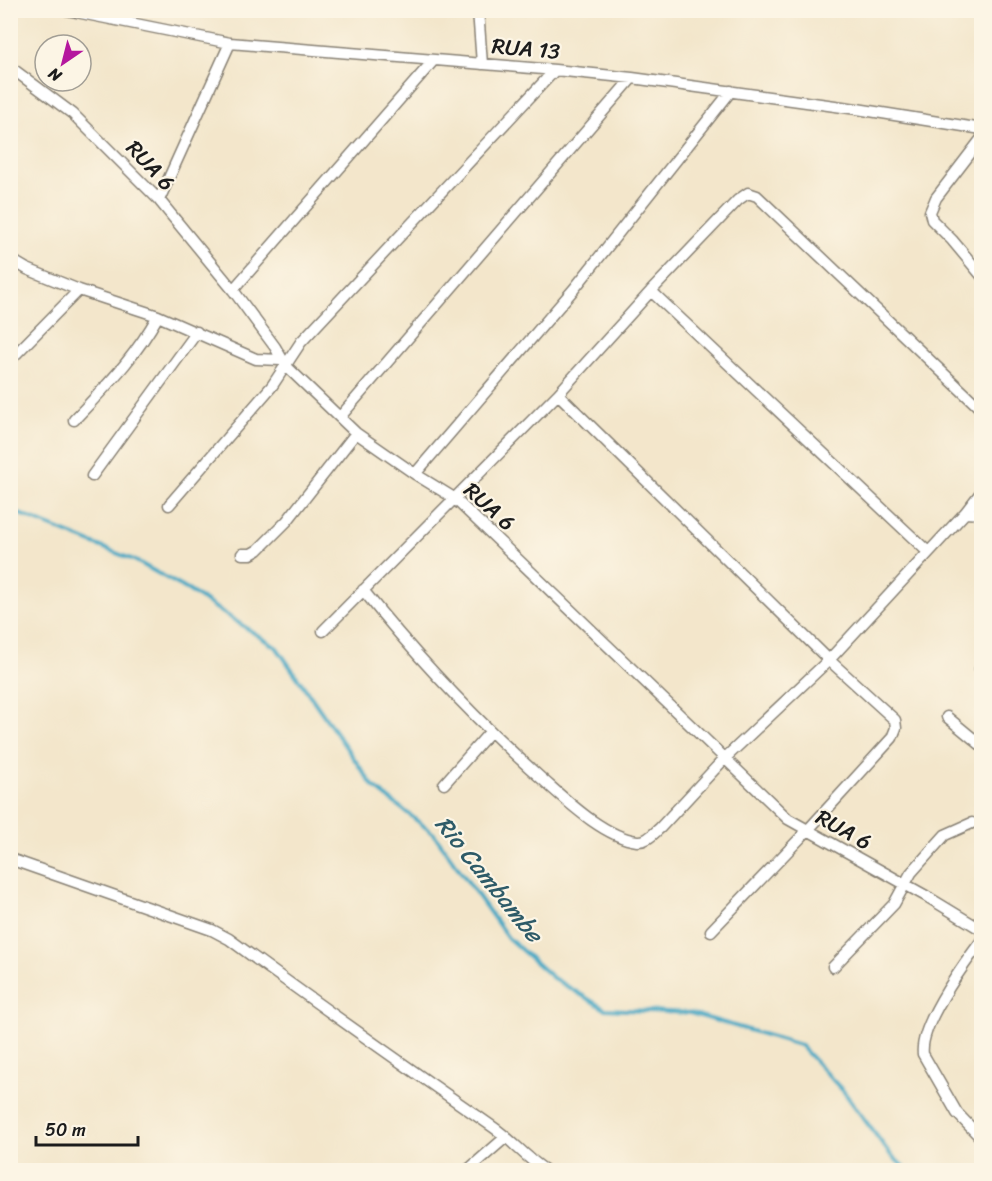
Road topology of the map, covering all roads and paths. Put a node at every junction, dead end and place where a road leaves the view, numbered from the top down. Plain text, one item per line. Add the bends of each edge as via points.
1 (66, 10) edge
2 (478, 10) edge
3 (230, 43) junction
4 (433, 61) junction
5 (482, 64) junction
6 (10, 67) edge
7 (555, 70) junction
8 (632, 78) junction
9 (731, 91) junction
10 (981, 129) edge
11 (981, 138) edge
12 (159, 200) junction
13 (10, 259) edge
14 (981, 276) edge
15 (79, 290) junction
16 (233, 290) junction
17 (651, 291) junction
18 (158, 316) junction
19 (197, 332) junction
20 (10, 360) edge
21 (284, 363) junction
22 (981, 391) edge
23 (558, 394) junction
24 (972, 399) junction
25 (981, 410) edge
26 (340, 417) junction
27 (74, 420) dead end
28 (356, 433) junction
29 (415, 474) junction
30 (92, 476) dead end
31 (981, 491) edge
32 (454, 498) junction
33 (169, 505) dead end
34 (965, 513) junction
35 (981, 514) edge
36 (928, 552) junction
37 (243, 554) dead end
38 (363, 590) junction
39 (323, 631) dead end
40 (829, 660) junction
41 (947, 717) dead end
42 (490, 732) junction
43 (981, 746) edge
44 (724, 759) junction
45 (444, 784) dead end
46 (972, 823) dead end
47 (807, 831) junction
48 (10, 859) edge
49 (905, 885) junction
50 (981, 930) edge
51 (711, 931) dead end
52 (981, 940) edge
53 (833, 967) dead end
54 (506, 1137) junction
55 (981, 1139) edge
56 (468, 1170) edge
57 (546, 1170) edge

1 - 3 street, RUA 13
2 - 5 street
3 - 4 street, RUA 13
3 - 12 street
4 - 5 street, RUA 13
4 - 16 street
5 - 7 street, RUA 13
6 - 12 street, RUA 6 via 73,114
7 - 8 street, RUA 13
7 - 21 street
8 - 9 street, RUA 13
8 - 26 street
9 - 10 street, RUA 13
9 - 29 street via 574,289
11 - 14 street via 936,198 930,212 932,220
12 - 16 street, RUA 6
13 - 15 street
15 - 18 street
15 - 20 street
16 - 21 street, RUA 6
17 - 23 street
17 - 24 street via 738,200 748,193 757,196
17 - 36 street
18 - 19 street
18 - 27 street via 127,364
19 - 21 street via 256,359
19 - 30 street
21 - 26 street, RUA 6
21 - 33 street via 272,386
22 - 24 street
23 - 32 street
23 - 40 street
24 - 25 street
26 - 28 street, RUA 6
28 - 29 street, RUA 6
28 - 37 street via 287,521 258,550
29 - 32 street, RUA 6
31 - 34 street
32 - 38 street
32 - 44 street, RUA 6
34 - 35 street
34 - 36 street
36 - 40 street
38 - 39 street
38 - 42 street via 405,642
40 - 44 street
40 - 47 street via 895,720 896,729
41 - 43 street
42 - 44 street via 574,808 605,828 639,841 660,828
42 - 45 street
44 - 47 street, RUA 6 via 788,819
46 - 49 street via 945,835
47 - 49 street, RUA 6
47 - 51 street
48 - 54 street via 229,939
49 - 50 street, RUA 6
49 - 53 street via 894,904
52 - 55 street via 929,1024 921,1045 922,1054 957,1113
54 - 56 street
54 - 57 street

